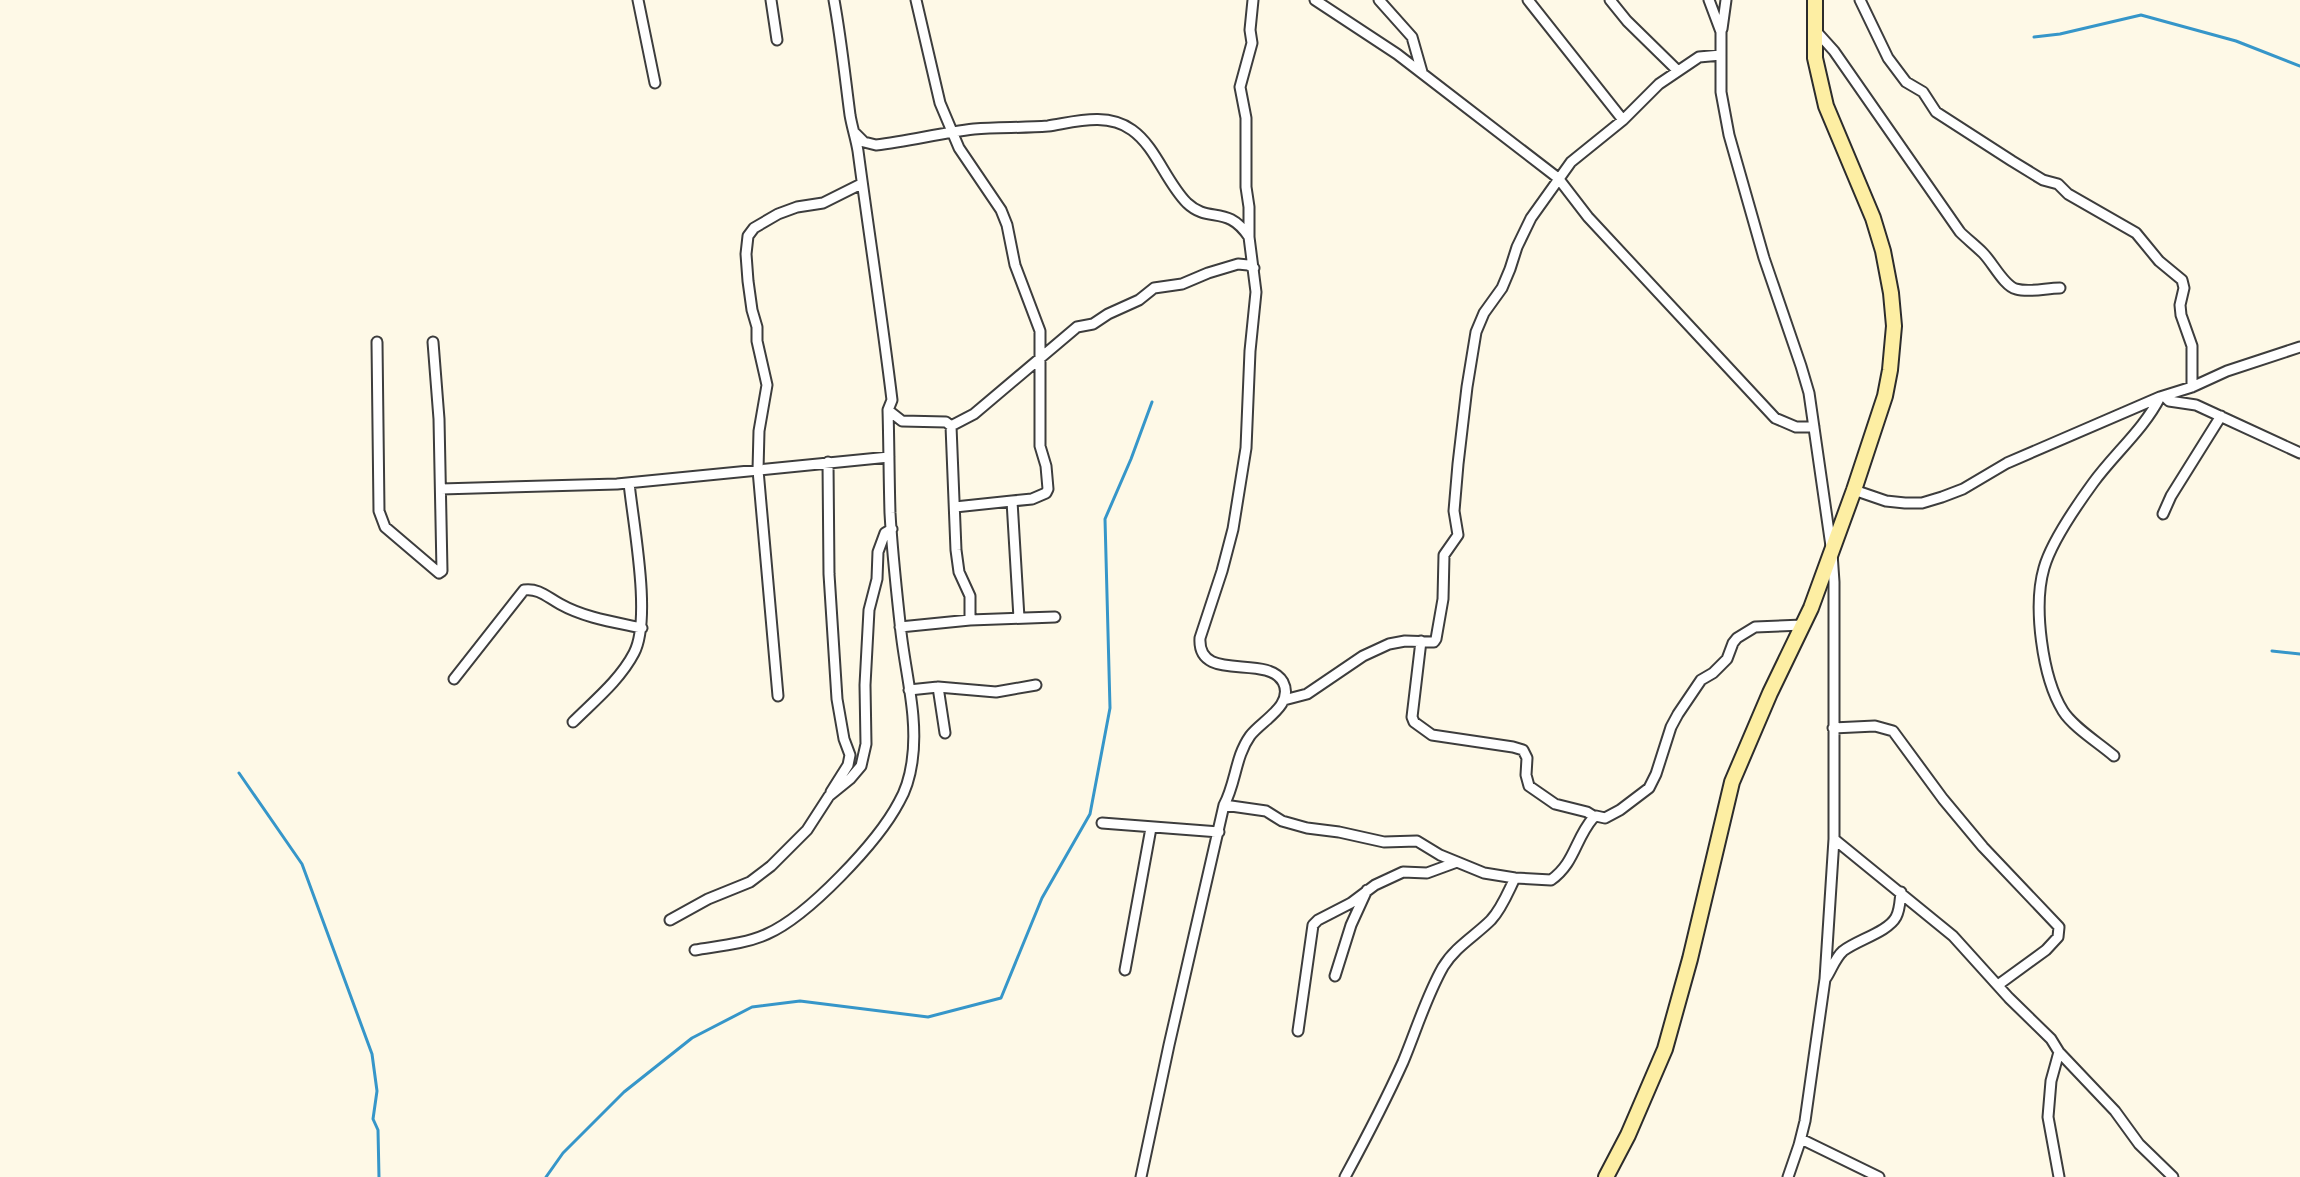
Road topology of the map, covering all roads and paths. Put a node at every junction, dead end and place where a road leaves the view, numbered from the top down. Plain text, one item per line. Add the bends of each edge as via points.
1 (638, 0) edge
2 (771, 0) edge
3 (834, 0) edge
4 (916, 0) edge
5 (1253, 0) edge
6 (1315, 0) edge
7 (1379, 0) edge
8 (1528, 0) edge
9 (1610, 0) edge
10 (1709, 0) edge
11 (1726, 0) edge
12 (1815, 0) edge
13 (1860, 0) edge
14 (1813, 29) junction
15 (1721, 32) junction
16 (777, 40) dead end
17 (1721, 55) junction
18 (1677, 70) junction
19 (1422, 72) junction
20 (655, 83) dead end
21 (1623, 120) junction
22 (854, 132) junction
23 (951, 133) junction
24 (1558, 178) junction
25 (861, 184) junction
26 (1249, 237) junction
27 (1254, 268) junction
28 (2060, 288) dead end
29 (377, 342) dead end
30 (433, 342) dead end
31 (2300, 347) edge
32 (1040, 360) junction
33 (2192, 387) junction
34 (2162, 396) junction
35 (888, 410) junction
36 (2221, 416) junction
37 (951, 426) junction
38 (1814, 427) junction
39 (2300, 453) edge
40 (889, 457) junction
41 (828, 462) junction
42 (758, 470) junction
43 (629, 483) junction
44 (441, 489) junction
45 (1854, 490) junction
46 (1012, 501) junction
47 (955, 507) junction
48 (2163, 514) dead end
49 (892, 529) junction
50 (1832, 553) junction
51 (1055, 617) dead end
52 (1019, 618) junction
53 (970, 620) junction
54 (1803, 625) junction
55 (900, 627) junction
56 (642, 628) junction
57 (1421, 641) junction
58 (454, 679) dead end
59 (1036, 685) dead end
60 (938, 687) junction
61 (909, 690) junction
62 (778, 696) dead end
63 (1284, 700) junction
64 (573, 722) dead end
65 (1833, 728) junction
66 (945, 733) dead end
67 (2114, 756) dead end
68 (829, 796) junction
69 (1224, 805) junction
70 (1595, 817) junction
71 (1102, 823) dead end
72 (1151, 828) junction
73 (1219, 832) junction
74 (1834, 839) junction
75 (1457, 862) junction
76 (1515, 878) junction
77 (1368, 889) junction
78 (1901, 892) junction
79 (670, 920) dead end
80 (695, 950) dead end
81 (1125, 970) dead end
82 (1335, 976) dead end
83 (1825, 979) junction
84 (1998, 985) junction
85 (1298, 1031) dead end
86 (2059, 1052) junction
87 (1801, 1139) junction
88 (1141, 1177) edge
89 (1345, 1177) edge
90 (1606, 1177) edge
91 (1788, 1177) edge
92 (1879, 1177) edge
93 (2059, 1177) edge
94 (2173, 1177) edge

1 - 20 street
2 - 16 street
3 - 22 street
4 - 23 street
5 - 26 street via 1252,43 1240,87 1246,118
6 - 19 street
7 - 19 street via 1412,37
8 - 21 street
9 - 18 street
10 - 15 street
11 - 15 street
12 - 14 street
13 - 33 street via 1888,58 1936,112 2142,237 2182,280 2180,305 2192,346
14 - 28 street via 1834,51 1960,232 2010,287
14 - 45 street via 1826,106 1883,251 1894,326 1885,396
15 - 17 street
17 - 18 street via 1699,57
17 - 38 street via 1729,135 1809,393
18 - 21 street
19 - 24 street
21 - 24 street
22 - 23 street via 870,145
22 - 25 street
23 - 26 street via 1078,120 1118,123 1143,139 1189,204 1206,214 1231,218
23 - 32 street via 1007,225 1015,265 1040,331
24 - 38 street via 1775,418 1796,427
24 - 57 street via 1531,218 1502,288 1476,332 1458,464 1458,535 1444,555 1436,639
25 - 35 street via 892,400
25 - 42 street via 823,203 778,214 748,236 748,281 767,385
26 - 27 street
27 - 32 street via 1238,264 1154,288 1093,324 1077,327
27 - 63 street via 1246,448 1233,529 1200,650 1215,663 1272,672 1285,685
29 - 44 street via 381,520 437,573 442,571
30 - 44 street
31 - 33 street
32 - 37 street via 974,414
32 - 46 street via 1040,446 1048,489 1032,499
33 - 34 street
34 - 36 street
34 - 45 street via 1942,497 1905,503
34 - 67 street via 2064,528 2044,566 2039,590 2043,646 2056,695 2068,717
35 - 37 street via 902,421
35 - 40 street
36 - 39 street
36 - 48 street
37 - 47 street
38 - 50 street
40 - 41 street
40 - 49 street
41 - 42 street
41 - 68 street via 837,699 850,755
42 - 43 street
42 - 62 street
43 - 44 street
43 - 56 street
45 - 50 street
46 - 47 street
46 - 52 street
47 - 53 street via 956,550 970,596
49 - 55 street
49 - 68 street via 878,552 869,610 861,766
50 - 54 street
50 - 65 street
51 - 52 street
52 - 53 street
53 - 55 street
54 - 70 street via 1763,626 1737,638 1727,659 1701,680 1678,714 1649,788 1620,810
54 - 90 street via 1732,782 1665,1049
55 - 61 street
56 - 58 street via 591,617 537,590 524,590
56 - 64 street via 635,652 621,672
57 - 63 street via 1370,652 1307,694
57 - 70 street via 1414,722 1432,735 1523,750 1529,786 1555,804
59 - 60 street via 996,692
60 - 61 street
60 - 66 street
61 - 80 street via 912,763 899,803 877,835 824,893 770,933
63 - 69 street via 1247,741
65 - 74 street
65 - 84 street via 1875,726 1893,731 1983,847 2059,927 2058,937 2046,950
68 - 79 street via 807,830 771,866 750,882
69 - 73 street
69 - 75 street via 1266,811 1307,828 1384,842 1417,841
70 - 76 street via 1579,837 1573,856 1551,880
71 - 72 street
72 - 73 street
72 - 81 street
73 - 88 street
74 - 78 street
74 - 83 street
75 - 76 street
75 - 77 street via 1427,873 1403,872
76 - 89 street via 1493,918 1446,962
77 - 82 street
77 - 85 street via 1313,925
78 - 83 street via 1895,920 1844,951
78 - 84 street via 1953,936
83 - 87 street
84 - 86 street
86 - 93 street via 2048,1117
86 - 94 street
87 - 91 street
87 - 92 street

